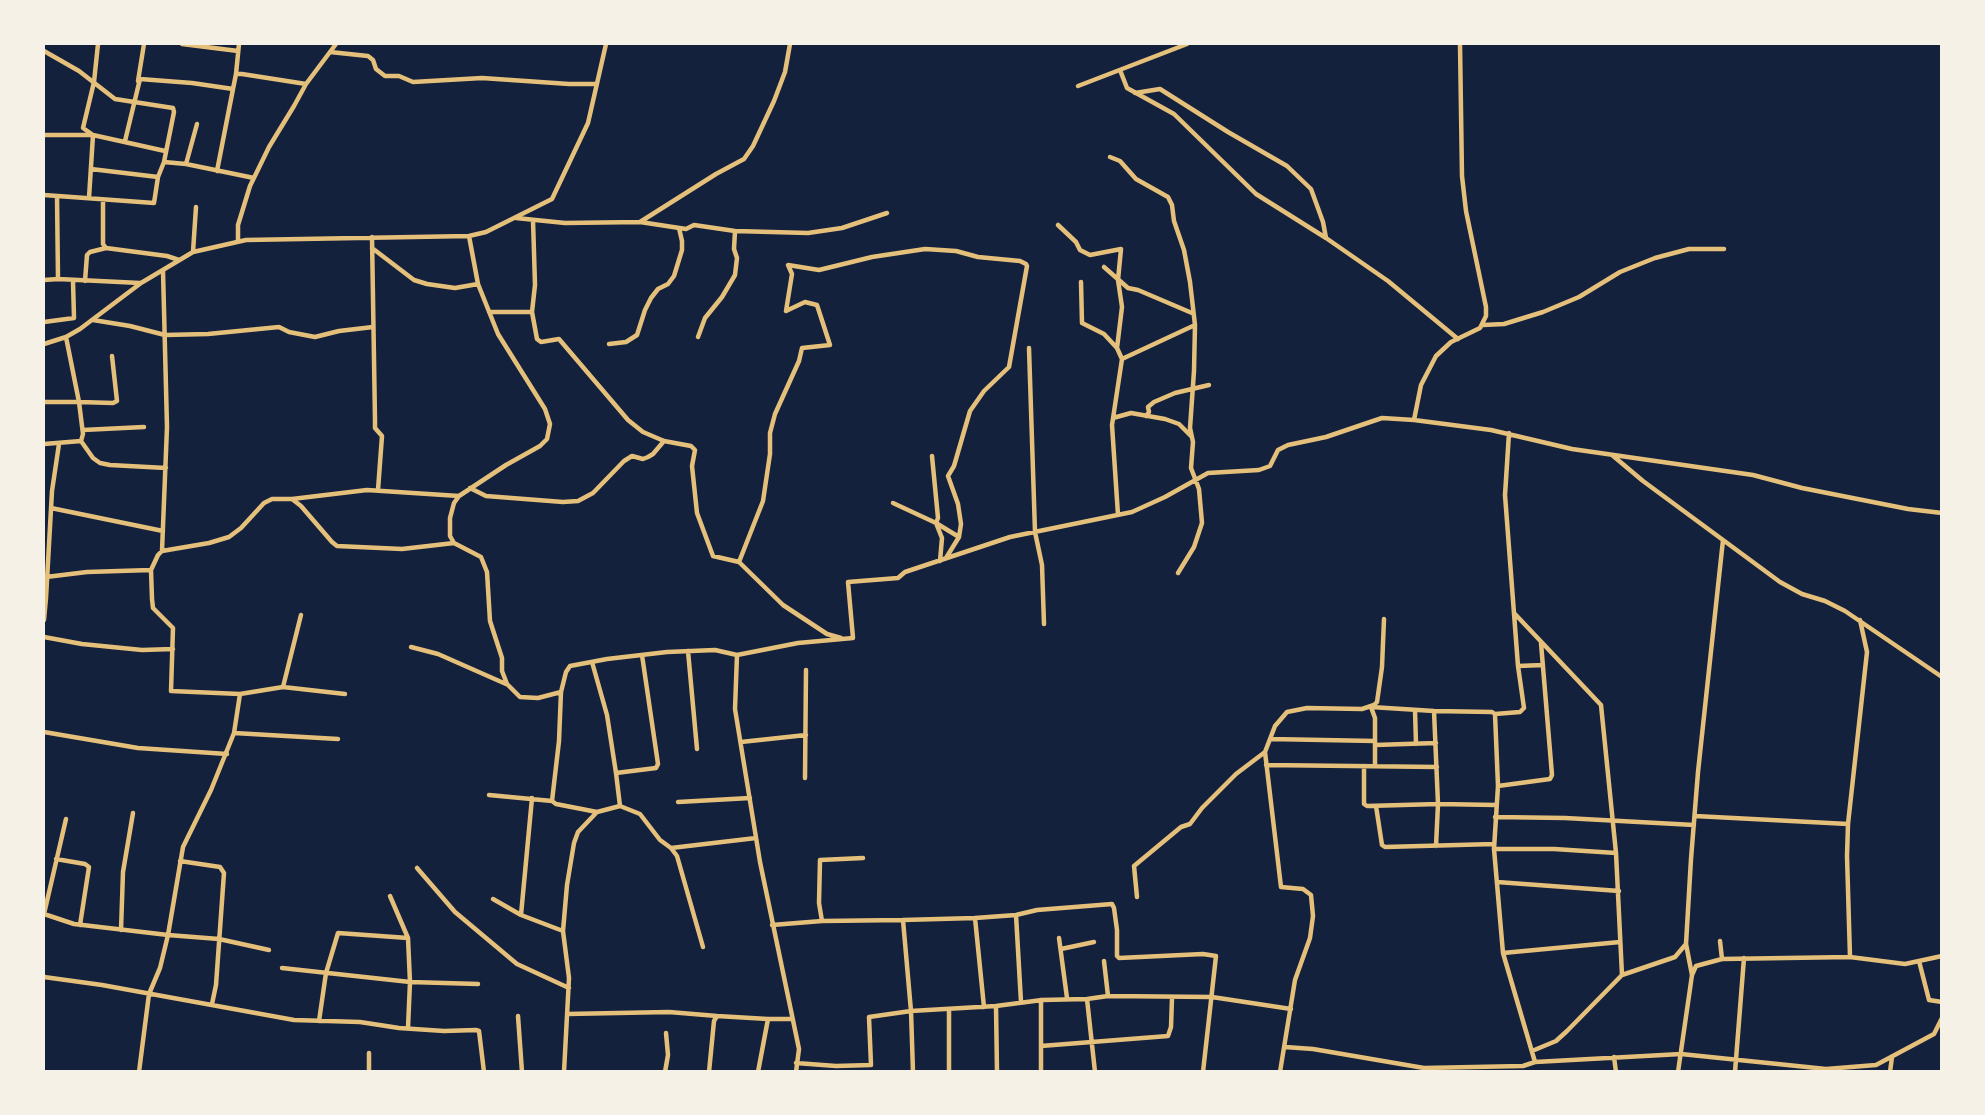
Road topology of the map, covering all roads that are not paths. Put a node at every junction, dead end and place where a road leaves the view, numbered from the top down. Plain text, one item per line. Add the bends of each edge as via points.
1 (98, 44) edge
2 (144, 44) edge
3 (182, 44) edge
4 (239, 44) edge
5 (336, 44) edge
6 (606, 44) edge
7 (790, 44) edge
8 (1186, 44) edge
9 (1460, 44) edge
10 (44, 51) edge
11 (238, 51) junction
12 (330, 52) junction
13 (1120, 70) junction
14 (236, 74) junction
15 (138, 81) junction
16 (94, 82) junction
17 (306, 84) junction
18 (596, 84) junction
19 (1078, 86) dead end
20 (233, 88) junction
21 (1135, 93) junction
22 (134, 103) junction
23 (197, 124) dead end
24 (44, 135) edge
25 (93, 135) junction
26 (125, 141) junction
27 (165, 151) junction
28 (1110, 157) dead end
29 (164, 162) junction
30 (186, 164) junction
31 (91, 169) junction
32 (217, 171) junction
33 (158, 177) junction
34 (254, 178) junction
35 (44, 195) edge
36 (57, 196) junction
37 (89, 198) junction
38 (103, 200) junction
39 (196, 207) dead end
40 (887, 213) dead end
41 (516, 218) junction
42 (533, 220) junction
43 (640, 222) junction
44 (1058, 225) dead end
45 (680, 228) junction
46 (735, 231) junction
47 (469, 236) junction
48 (372, 237) junction
49 (1326, 238) junction
50 (238, 242) junction
51 (106, 248) junction
52 (372, 248) junction
53 (1724, 249) dead end
54 (193, 252) junction
55 (179, 260) junction
56 (1104, 267) dead end
57 (163, 271) junction
58 (58, 279) junction
59 (44, 280) edge
60 (1118, 280) junction
61 (73, 281) junction
62 (84, 281) junction
63 (1081, 282) dead end
64 (141, 283) junction
65 (478, 284) junction
66 (489, 312) junction
67 (532, 312) junction
68 (1192, 313) junction
69 (93, 320) junction
70 (44, 322) edge
71 (1195, 325) junction
72 (1483, 325) junction
73 (374, 327) junction
74 (165, 335) junction
75 (66, 337) junction
76 (698, 337) dead end
77 (1458, 339) junction
78 (44, 344) edge
79 (609, 344) dead end
80 (1029, 348) dead end
81 (1117, 348) junction
82 (112, 356) dead end
83 (1122, 358) junction
84 (1209, 385) dead end
85 (1192, 389) junction
86 (44, 402) edge
87 (80, 402) junction
88 (1146, 416) junction
89 (1113, 418) junction
90 (1414, 420) junction
91 (144, 427) dead end
92 (83, 430) junction
93 (1509, 433) junction
94 (1192, 437) junction
95 (81, 441) junction
96 (664, 441) junction
97 (44, 444) edge
98 (58, 444) junction
99 (1612, 455) junction
100 (932, 456) dead end
101 (166, 468) junction
102 (1195, 480) junction
103 (470, 488) junction
104 (378, 490) junction
105 (44, 491) edge
106 (51, 491) junction
107 (459, 496) junction
108 (292, 499) junction
109 (893, 503) dead end
110 (51, 508) junction
111 (1941, 513) edge
112 (1118, 515) junction
113 (936, 523) junction
114 (164, 531) junction
115 (1035, 532) junction
116 (44, 535) edge
117 (50, 535) junction
118 (959, 537) junction
119 (1723, 540) junction
120 (454, 543) junction
121 (162, 551) junction
122 (946, 558) junction
123 (939, 561) junction
124 (739, 562) junction
125 (151, 570) junction
126 (1178, 573) dead end
127 (45, 577) edge
128 (1514, 614) junction
129 (301, 615) dead end
130 (1384, 619) dead end
131 (44, 620) edge
132 (1860, 620) junction
133 (1044, 624) dead end
134 (44, 637) edge
135 (846, 639) junction
136 (1541, 643) junction
137 (411, 647) dead end
138 (173, 649) junction
139 (688, 651) junction
140 (642, 655) junction
141 (737, 655) junction
142 (592, 662) junction
143 (1543, 665) junction
144 (1518, 666) junction
145 (806, 670) dead end
146 (1941, 677) edge
147 (507, 684) junction
148 (283, 687) junction
149 (561, 692) junction
150 (240, 694) junction
151 (345, 694) dead end
152 (1371, 707) junction
153 (1415, 710) junction
154 (1434, 711) junction
155 (1495, 714) junction
156 (44, 732) edge
157 (234, 733) junction
158 (806, 735) junction
159 (338, 739) dead end
160 (1270, 739) junction
161 (741, 742) junction
162 (1375, 743) junction
163 (1436, 743) junction
164 (1416, 744) junction
165 (697, 749) dead end
166 (1265, 752) junction
167 (227, 754) junction
168 (1266, 765) junction
169 (1364, 766) junction
170 (1375, 766) junction
171 (1437, 767) junction
172 (616, 773) junction
173 (805, 778) dead end
174 (1498, 786) junction
175 (489, 795) dead end
176 (532, 798) junction
177 (750, 798) junction
178 (552, 801) junction
179 (678, 802) dead end
180 (1438, 804) junction
181 (620, 806) junction
182 (1376, 806) junction
183 (1496, 806) junction
184 (597, 812) junction
185 (133, 813) dead end
186 (1695, 816) junction
187 (1495, 817) junction
188 (66, 819) dead end
189 (1613, 821) junction
190 (1848, 824) junction
191 (1694, 825) junction
192 (756, 838) junction
193 (1436, 846) junction
194 (1494, 847) junction
195 (671, 848) junction
196 (1616, 853) junction
197 (862, 858) dead end
198 (56, 860) junction
199 (180, 861) junction
200 (417, 868) dead end
201 (1497, 882) junction
202 (1618, 891) junction
203 (390, 896) dead end
204 (1137, 897) dead end
205 (493, 899) dead end
206 (44, 914) edge
207 (521, 915) junction
208 (1016, 915) junction
209 (975, 918) junction
210 (903, 920) junction
211 (822, 921) junction
212 (80, 925) junction
213 (772, 925) junction
214 (121, 930) junction
215 (563, 931) junction
216 (168, 935) junction
217 (1059, 938) dead end
218 (219, 939) junction
219 (408, 939) junction
220 (1720, 941) dead end
221 (1094, 942) dead end
222 (1620, 942) junction
223 (1686, 944) junction
224 (703, 947) dead end
225 (1060, 949) junction
226 (269, 950) dead end
227 (1503, 953) junction
228 (1941, 956) edge
229 (1850, 957) junction
230 (1744, 958) junction
231 (1722, 959) junction
232 (1104, 961) dead end
233 (1919, 961) junction
234 (282, 968) dead end
235 (326, 972) junction
236 (1622, 975) junction
237 (1692, 975) junction
238 (44, 977) edge
239 (410, 982) junction
240 (478, 984) dead end
241 (569, 988) junction
242 (149, 994) junction
243 (1108, 996) junction
244 (1212, 997) junction
245 (1172, 998) junction
246 (1067, 999) junction
247 (1087, 999) junction
248 (1041, 1000) junction
249 (1022, 1002) junction
250 (1941, 1002) edge
251 (212, 1004) junction
252 (996, 1006) junction
253 (984, 1007) junction
254 (1291, 1009) junction
255 (950, 1010) junction
256 (912, 1011) junction
257 (567, 1014) junction
258 (518, 1016) dead end
259 (717, 1016) junction
260 (1941, 1018) edge
261 (768, 1019) junction
262 (792, 1019) junction
263 (319, 1021) junction
264 (408, 1028) junction
265 (666, 1033) dead end
266 (1092, 1044) junction
267 (1041, 1046) junction
268 (1285, 1047) junction
269 (1532, 1051) junction
270 (369, 1053) dead end
271 (1681, 1054) junction
272 (1892, 1057) junction
273 (1614, 1058) junction
274 (1735, 1058) junction
275 (1535, 1062) junction
276 (796, 1063) junction
277 (871, 1065) junction
278 (836, 1069) edge
279 (1523, 1069) edge
280 (1856, 1069) edge
281 (1423, 1070) edge
282 (139, 1071) edge
283 (369, 1071) edge
284 (484, 1071) edge
285 (522, 1071) edge
286 (564, 1071) edge
287 (665, 1071) edge
288 (709, 1071) edge
289 (758, 1071) edge
290 (796, 1071) edge
291 (871, 1071) edge
292 (913, 1071) edge
293 (949, 1071) edge
294 (997, 1071) edge
295 (1041, 1071) edge
296 (1095, 1071) edge
297 (1203, 1071) edge
298 (1280, 1071) edge
299 (1616, 1071) edge
300 (1678, 1071) edge
301 (1734, 1071) edge
302 (1890, 1071) edge

1 - 16 street
2 - 15 street
3 - 11 street
4 - 11 street
5 - 12 street
6 - 18 street
7 - 43 street via 774,101 744,159
8 - 13 street
9 - 72 street via 1462,176 1486,307
10 - 16 street
11 - 14 street
12 - 17 street
12 - 18 street via 368,56 385,76 413,82 482,78
13 - 19 street
13 - 21 street via 1127,88
14 - 17 street
14 - 20 street
15 - 20 street via 142,78
15 - 22 street
16 - 22 street via 115,99
16 - 25 street via 83,128
17 - 34 street
18 - 41 street via 588,123 552,199
20 - 32 street
21 - 49 street via 1180,119 1256,194
21 - 49 street via 1160,89 1287,166 1311,189
22 - 26 street
22 - 27 street via 174,110
23 - 30 street
24 - 25 street
25 - 26 street
25 - 31 street
26 - 27 street
27 - 29 street
28 - 68 street via 1120,161 1136,179 1168,197 1189,274
29 - 30 street
29 - 33 street
30 - 32 street
31 - 33 street
31 - 37 street
32 - 34 street
33 - 38 street via 154,203
34 - 50 street via 238,225
35 - 36 street
36 - 37 street
36 - 58 street
37 - 38 street
38 - 51 street
39 - 54 street
40 - 46 street via 842,228 808,233
41 - 42 street
41 - 47 street
42 - 43 street
42 - 67 street
43 - 45 street
44 - 60 street via 1080,250 1090,255 1121,249
45 - 46 street via 694,225
45 - 79 street via 682,250 674,276 651,298 637,334 626,342
46 - 76 street via 735,274 705,318
47 - 48 street
47 - 65 street
48 - 50 street
48 - 52 street
49 - 77 street via 1388,281
50 - 54 street
51 - 55 street
51 - 62 street via 87,255
52 - 65 street via 420,282 455,288
52 - 73 street
53 - 72 street via 1689,249 1655,258 1543,312 1504,324
54 - 55 street
55 - 57 street
56 - 60 street
57 - 64 street
57 - 74 street
58 - 59 street
58 - 61 street
60 - 68 street via 1128,288
60 - 81 street via 1122,307
61 - 62 street
61 - 70 street via 74,318
62 - 64 street
63 - 81 street via 1082,323 1104,334
64 - 69 street
65 - 66 street
66 - 67 street
66 - 103 street via 550,424 547,439 540,447
67 - 96 street via 537,339 559,339 628,420
68 - 71 street
69 - 74 street
69 - 75 street
71 - 83 street
71 - 85 street
72 - 77 street
73 - 74 street via 315,337 279,327
73 - 104 street via 375,428 382,436
74 - 101 street
75 - 78 street
75 - 87 street
77 - 90 street via 1436,356 1421,385
80 - 115 street
81 - 83 street
82 - 87 street via 117,401
83 - 89 street
84 - 85 street
85 - 88 street via 1154,402
85 - 94 street
86 - 87 street
87 - 92 street
88 - 89 street via 1131,413
88 - 94 street via 1179,424
89 - 112 street
90 - 93 street
90 - 102 street via 1382,418 1288,445 1278,450 1270,466 1259,470 1208,473
91 - 92 street
92 - 95 street
93 - 99 street
93 - 128 street via 1505,495
94 - 102 street via 1191,468
95 - 98 street
95 - 101 street via 100,463
96 - 103 street via 648,458 632,456 624,461 593,493 578,501 486,496
96 - 124 street via 695,450 692,466 697,513 708,545 713,556
97 - 98 street
98 - 106 street
99 - 111 street via 1753,475 1802,488
99 - 119 street
100 - 113 street
101 - 114 street
102 - 112 street via 1165,497
102 - 126 street via 1202,523 1194,547
103 - 107 street
104 - 107 street
104 - 108 street
105 - 106 street
106 - 110 street
107 - 120 street via 450,518
108 - 120 street via 337,546 402,549
108 - 121 street via 264,503 229,537
109 - 113 street
110 - 114 street
110 - 117 street
112 - 115 street
113 - 118 street
113 - 123 street via 942,538
114 - 121 street
115 - 122 street
115 - 133 street via 1042,565
116 - 117 street
117 - 127 street
118 - 122 street
118 - 124 street via 958,504 948,476 970,411 1009,367 1027,266 1020,261 925,249 872,256 819,270 788,265 792,274 786,311 805,302 817,305 830,345 802,348 775,414 763,501
119 - 132 street via 1786,587 1825,601
119 - 186 street
120 - 147 street via 481,557 487,572 490,621
121 - 125 street
122 - 123 street
123 - 135 street via 898,578 848,582 853,638
124 - 135 street via 783,605 827,634
125 - 127 street
125 - 138 street via 153,608 173,628
127 - 131 street
128 - 136 street
128 - 144 street
129 - 148 street
130 - 152 street via 1378,696
132 - 146 street
132 - 190 street via 1867,652
134 - 138 street via 142,650
135 - 141 street via 798,643
136 - 143 street
136 - 189 street via 1601,705
137 - 147 street via 438,654
138 - 150 street via 171,691
139 - 140 street
139 - 141 street via 715,650
139 - 165 street
140 - 142 street
140 - 172 street via 658,764 656,768
141 - 161 street via 735,709
142 - 149 street via 570,666
142 - 172 street via 607,715
143 - 144 street
143 - 174 street via 1552,775 1550,779
144 - 155 street via 1524,708 1520,712
145 - 158 street
147 - 149 street via 520,697 538,698
148 - 150 street
148 - 151 street
149 - 178 street
150 - 157 street
152 - 153 street
152 - 160 street via 1287,712
152 - 162 street
153 - 154 street
153 - 164 street
154 - 155 street
154 - 163 street
155 - 174 street
156 - 167 street via 138,748
157 - 159 street
157 - 167 street
158 - 161 street
158 - 173 street
160 - 162 street
160 - 166 street
161 - 177 street
162 - 164 street
162 - 170 street
163 - 164 street
163 - 171 street
166 - 168 street
166 - 204 street via 1236,774 1190,824 1134,866
167 - 199 street
168 - 169 street
168 - 254 street via 1281,887 1303,889 1311,896 1312,904 1311,938 1295,980
169 - 170 street
169 - 182 street via 1364,804
170 - 171 street
171 - 180 street
172 - 181 street
174 - 183 street
175 - 176 street
176 - 178 street
176 - 207 street
177 - 179 street
177 - 192 street
178 - 184 street
180 - 182 street
180 - 183 street
180 - 193 street
181 - 184 street
181 - 195 street via 640,814
182 - 193 street via 1382,845
183 - 187 street
184 - 215 street via 576,836
185 - 214 street via 123,872
186 - 190 street
186 - 191 street
187 - 189 street
187 - 194 street
188 - 198 street
189 - 191 street
189 - 196 street
190 - 229 street
191 - 223 street
192 - 195 street
192 - 213 street
193 - 194 street
194 - 196 street
194 - 201 street
195 - 224 street via 681,867
196 - 202 street
197 - 211 street via 820,860
198 - 206 street
198 - 212 street via 89,867
199 - 216 street
199 - 218 street via 224,870
200 - 241 street via 455,912 517,964
201 - 202 street
201 - 227 street
202 - 222 street
203 - 219 street
205 - 207 street
206 - 212 street
207 - 215 street
208 - 209 street
208 - 244 street via 1112,904 1119,958 1216,956
208 - 249 street
209 - 210 street
209 - 253 street
210 - 211 street
210 - 256 street
211 - 213 street
212 - 214 street
213 - 262 street
214 - 216 street
215 - 241 street
216 - 218 street
216 - 242 street
217 - 225 street
218 - 226 street
218 - 251 street
219 - 235 street via 338,933
219 - 239 street
220 - 231 street
221 - 225 street
222 - 227 street
222 - 236 street
223 - 236 street via 1675,957
223 - 237 street
225 - 246 street
227 - 269 street
228 - 233 street
229 - 230 street
229 - 233 street via 1905,964
230 - 231 street
230 - 274 street
231 - 237 street via 1696,966
232 - 243 street
233 - 250 street via 1929,1000
234 - 235 street
235 - 239 street
235 - 263 street
236 - 269 street via 1556,1041
237 - 271 street
238 - 242 street
239 - 240 street
239 - 264 street
241 - 257 street
242 - 251 street
242 - 282 street
243 - 245 street
243 - 247 street
244 - 245 street
244 - 254 street
244 - 297 street
245 - 266 street via 1168,1036
246 - 247 street
246 - 248 street
247 - 266 street
248 - 249 street
248 - 267 street
249 - 252 street
251 - 263 street via 239,1012
252 - 253 street
252 - 294 street
253 - 255 street
254 - 268 street
255 - 256 street
255 - 293 street
256 - 277 street via 869,1017
256 - 292 street
257 - 259 street via 669,1012
257 - 286 street
258 - 285 street
259 - 261 street
259 - 288 street
260 - 272 street via 1934,1034
261 - 262 street
261 - 289 street
262 - 276 street via 799,1049
263 - 264 street
264 - 284 street via 479,1031
265 - 287 street
266 - 267 street
266 - 296 street
267 - 295 street
268 - 281 street
268 - 298 street
269 - 275 street
270 - 283 street
271 - 273 street
271 - 274 street
271 - 300 street
272 - 280 street
272 - 302 street
273 - 275 street
273 - 299 street
274 - 280 street
274 - 301 street
275 - 279 street
276 - 278 street
276 - 290 street
277 - 278 street
277 - 291 street
279 - 281 street

